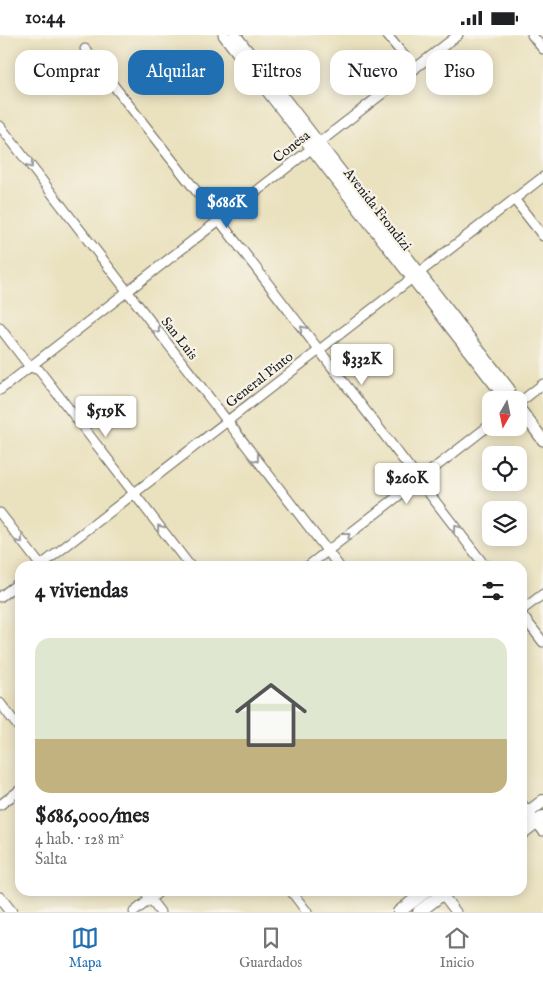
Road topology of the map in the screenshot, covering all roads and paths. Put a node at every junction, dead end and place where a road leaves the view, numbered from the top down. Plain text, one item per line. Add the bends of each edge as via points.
1 (224, 35) edge
2 (235, 35) edge
3 (387, 35) edge
4 (458, 35) edge
5 (532, 35) edge
6 (86, 49) dead end
7 (543, 49) edge
8 (399, 50) edge
9 (416, 68) edge
10 (381, 95) edge
11 (0, 126) edge
12 (315, 145) junction
13 (543, 177) edge
14 (514, 199) junction
15 (219, 220) junction
16 (543, 237) edge
17 (415, 275) junction
18 (127, 291) junction
19 (0, 328) edge
20 (319, 350) junction
21 (30, 367) junction
22 (543, 384) edge
23 (0, 390) edge
24 (500, 391) edge
25 (510, 391) edge
26 (528, 396) edge
27 (528, 420) edge
28 (227, 421) junction
29 (482, 432) edge
30 (543, 440) edge
31 (419, 480) junction
32 (134, 493) junction
33 (0, 513) edge
34 (328, 551) junction
35 (36, 561) edge
36 (46, 561) edge
37 (186, 561) edge
38 (315, 561) edge
39 (335, 561) edge
40 (481, 561) edge
41 (15, 586) edge
42 (543, 594) edge
43 (0, 597) edge
44 (527, 606) edge
45 (527, 621) edge
46 (543, 642) edge
47 (0, 703) edge
48 (15, 722) edge
49 (15, 794) edge
50 (543, 801) edge
51 (0, 805) edge
52 (533, 817) edge
53 (148, 896) edge
54 (154, 896) edge
55 (295, 896) edge
56 (420, 896) edge
57 (438, 896) edge
58 (446, 896) edge
59 (0, 898) edge
60 (150, 899) junction
61 (11, 912) edge
62 (134, 912) edge
63 (160, 912) edge
64 (307, 912) edge
65 (399, 912) edge
66 (419, 912) edge
67 (456, 912) edge

1 - 12 street, Avenida Frondizi
2 - 12 street, Avenida Frondizi
3 - 8 street
4 - 9 street, Conesa
5 - 7 street
6 - 15 street
10 - 12 street, Conesa
11 -> 18 street, San Luis
12 - 15 street, Conesa
12 - 17 street, Avenida Frondizi
13 - 14 street, General Pinto
14 - 16 street
14 - 17 street, General Pinto
15 - 18 street, Conesa
20 -> 15 street
17 - 20 street, General Pinto
17 - 24 street, Avenida Frondizi
17 - 25 street, Avenida Frondizi
18 - 21 street, Conesa
18 -> 28 street, San Luis
19 - 21 street
20 - 28 street, General Pinto
20 - 31 street
21 - 23 street, Conesa
21 - 32 street via 39,370
22 - 26 street
27 - 30 street
28 - 32 street, General Pinto
28 -> 34 street, San Luis
29 - 31 street
34 -> 31 street
40 -> 31 street
32 - 36 street, General Pinto
37 -> 32 street
33 -> 35 street
34 - 38 street
34 - 39 street, San Luis
41 - 43 street
42 - 44 street
45 - 46 street
47 - 48 street
49 - 51 street
50 - 52 main road
53 - 60 street
54 - 60 street
55 - 64 street
56 - 65 main road
57 - 66 main road
58 - 67 street
59 - 61 street
60 - 62 street
60 - 63 street

